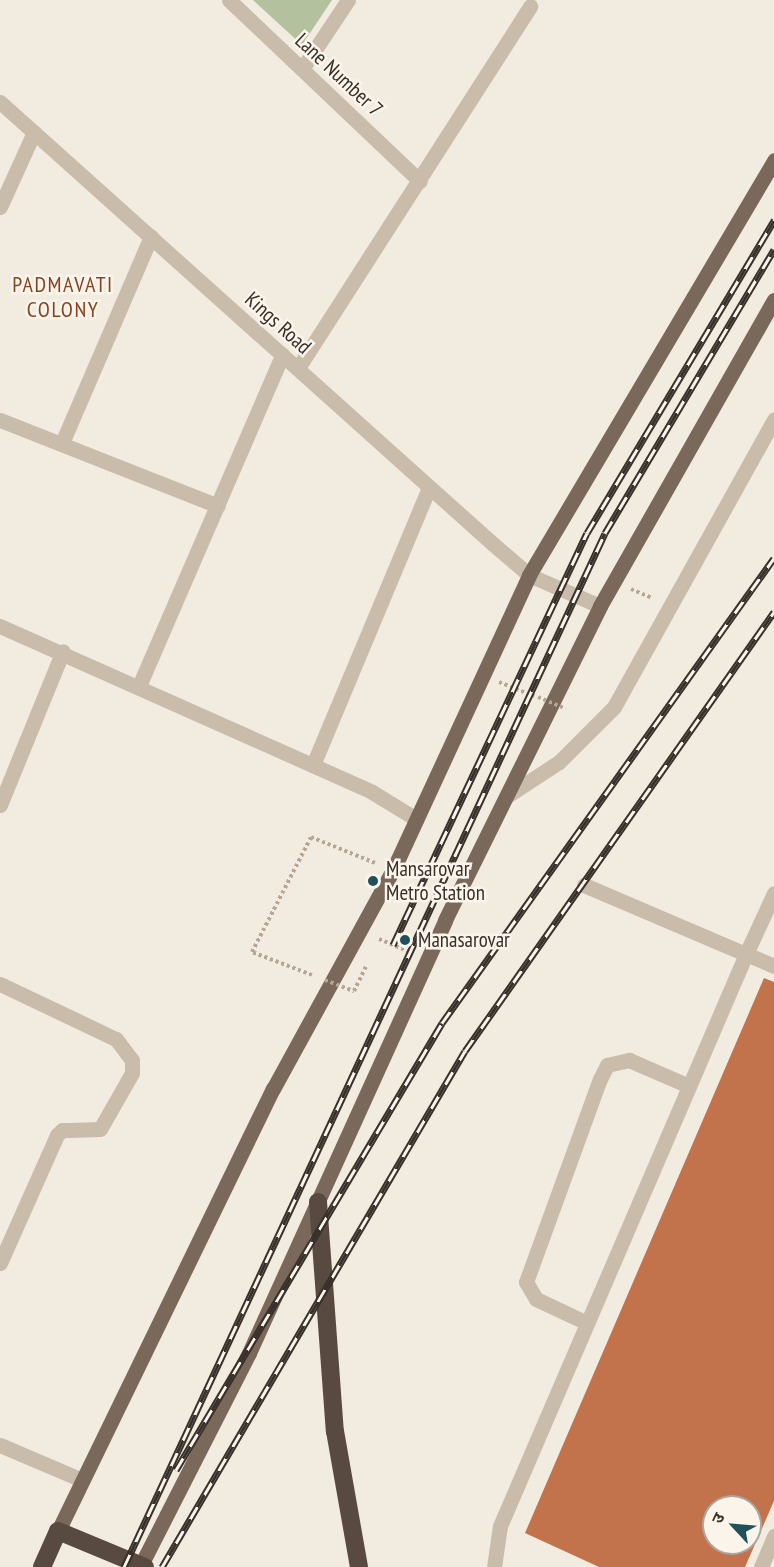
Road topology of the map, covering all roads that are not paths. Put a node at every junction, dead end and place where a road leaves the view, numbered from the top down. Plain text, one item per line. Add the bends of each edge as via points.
1 (229, 0) edge
2 (348, 0) edge
3 (527, 2) edge
4 (302, 69) junction
5 (0, 102) edge
6 (34, 132) junction
7 (774, 160) edge
8 (420, 181) junction
9 (0, 207) edge
10 (151, 236) junction
11 (774, 300) edge
12 (282, 355) junction
13 (298, 368) junction
14 (0, 420) edge
15 (774, 420) edge
16 (62, 443) junction
17 (428, 490) junction
18 (218, 506) junction
19 (530, 575) junction
20 (600, 606) junction
21 (0, 626) edge
22 (63, 651) junction
23 (140, 686) junction
24 (313, 765) junction
25 (507, 796) junction
26 (0, 805) edge
27 (416, 819) junction
28 (584, 885) dead end
29 (774, 893) edge
30 (746, 954) junction
31 (774, 966) edge
32 (0, 984) edge
33 (689, 1086) junction
34 (318, 1202) junction
35 (0, 1263) edge
36 (587, 1323) junction
37 (0, 1445) edge
38 (82, 1480) junction
39 (58, 1531) junction
40 (774, 1536) edge
41 (142, 1566) edge
42 (42, 1567) edge
43 (359, 1567) edge
44 (494, 1567) edge
45 (761, 1567) edge

1 - 4 street, Lane Number 7
2 - 4 street
3 - 8 street
4 - 8 street, Lane Number 7
5 - 6 street, Kings Road
6 - 9 street
6 - 10 street, Kings Road
7 - 19 main road
8 - 13 street
10 - 12 street, Kings Road
10 - 16 street
11 - 20 main road
12 - 13 street, Kings Road
12 - 18 street
13 - 17 street, Kings Road
14 - 16 street
15 - 25 street via 614,707 559,762
16 - 18 street
17 - 19 street, Kings Road
17 - 24 street
18 - 23 street
19 - 20 street, Kings Road
19 - 27 main road
20 - 25 main road
21 - 22 street
22 - 23 street
22 - 26 street
23 - 24 street
24 - 27 street
25 - 34 main road
27 - 38 main road via 393,870 273,1089
28 - 30 street
29 - 30 street
30 - 31 street
30 - 33 street
32 - 35 street via 116,1039 125,1047 132,1066 100,1129 62,1130 57,1135
33 - 36 street
33 - 36 street via 629,1060 607,1065 600,1079 526,1282 536,1299
34 - 41 main road via 249,1353
34 - 43 highway via 335,1431
36 - 44 street via 500,1526
37 - 38 street
38 - 39 main road
39 - 41 highway
39 - 42 highway
40 - 45 street

